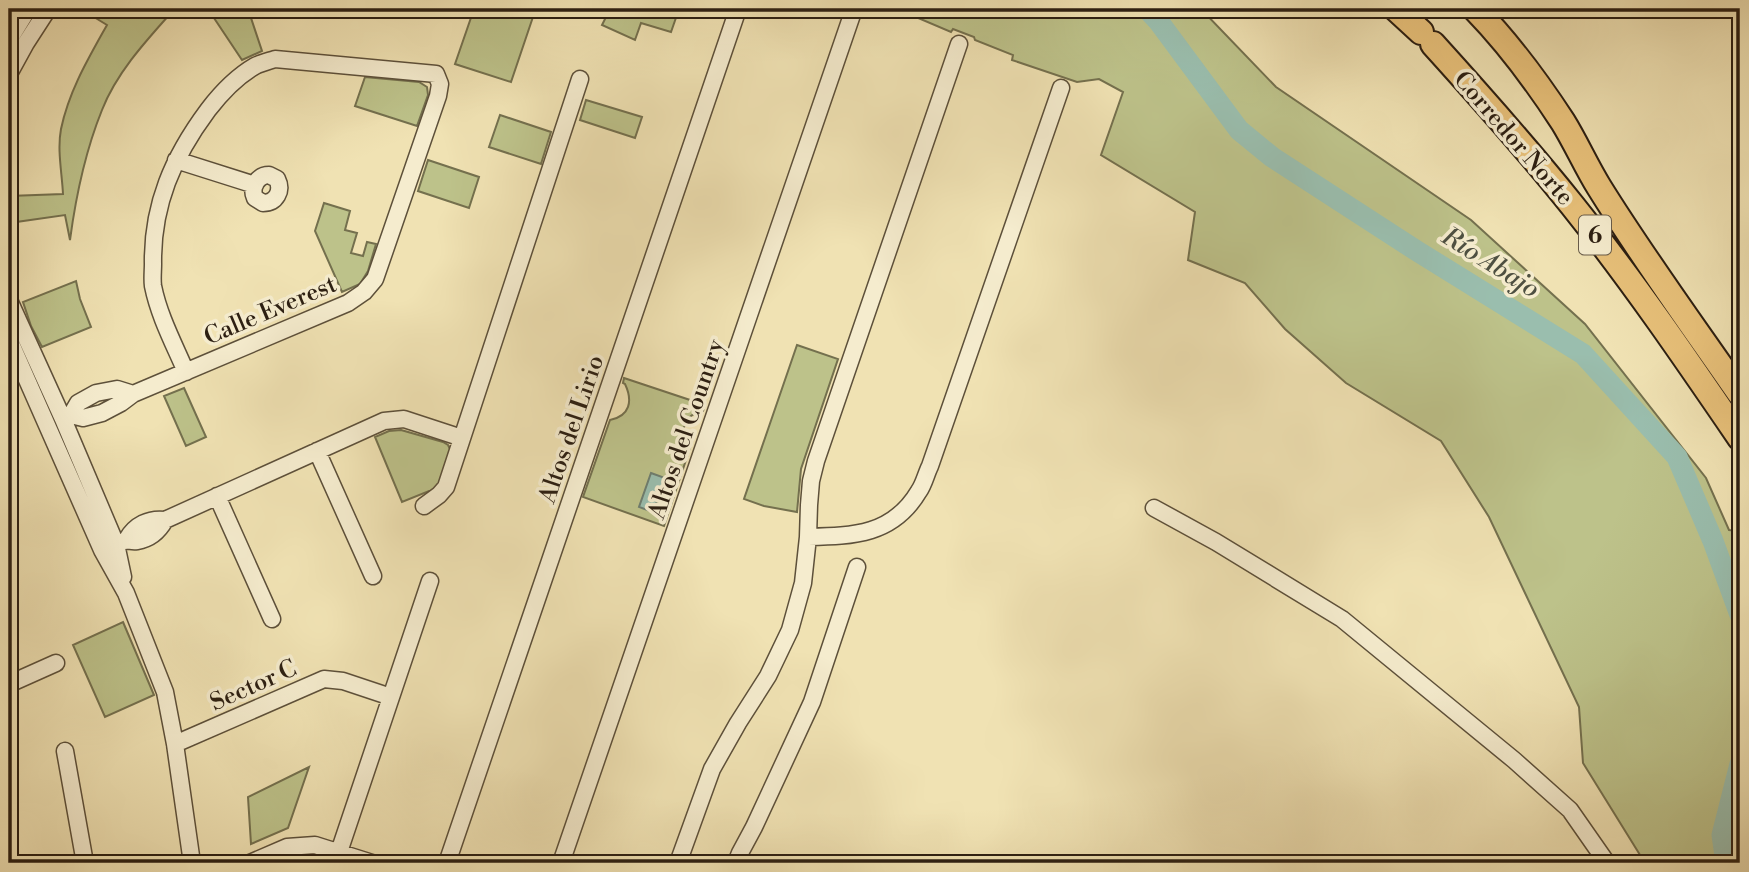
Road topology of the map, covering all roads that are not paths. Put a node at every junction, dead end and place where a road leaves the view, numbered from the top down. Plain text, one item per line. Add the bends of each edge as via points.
1 (28, 9) edge
2 (48, 9) edge
3 (738, 9) edge
4 (854, 9) edge
5 (1396, 9) edge
6 (1475, 9) edge
7 (9, 40) edge
8 (960, 44) dead end
9 (9, 74) edge
10 (580, 79) dead end
11 (1061, 88) dead end
12 (176, 160) junction
13 (256, 185) dead end
14 (9, 300) edge
15 (13, 338) edge
16 (29, 363) junction
17 (186, 372) junction
18 (9, 381) edge
19 (1740, 394) edge
20 (67, 417) junction
21 (46, 426) junction
22 (462, 438) junction
23 (1740, 438) edge
24 (317, 451) junction
25 (217, 496) junction
26 (424, 506) dead end
27 (1154, 508) dead end
28 (808, 537) junction
29 (115, 544) junction
30 (857, 567) dead end
31 (373, 576) dead end
32 (430, 581) dead end
33 (272, 619) dead end
34 (56, 663) dead end
35 (9, 684) edge
36 (391, 697) junction
37 (175, 744) junction
38 (65, 751) dead end
39 (339, 852) junction
40 (85, 863) edge
41 (192, 863) edge
42 (250, 863) edge
43 (372, 863) edge
44 (447, 863) edge
45 (561, 863) edge
46 (678, 863) edge
47 (736, 863) edge
48 (1607, 863) edge

1 - 7 street
2 - 9 street
3 - 44 street, Altos del Lirio
4 - 45 street, Altos del Country
5 - 23 highway, Corredor Norte / 6 via 1482,98 1573,205
6 - 19 highway, Corredor Norte / 6 via 1514,53 1564,123 1598,186
8 - 28 street via 816,461
10 - 22 street
11 - 28 street via 920,490 903,512 874,530
12 - 13 street
12 - 17 street via 160,201 153,240 153,285
12 - 17 street, Calle Everest via 219,96 256,65 275,59 436,74 440,84 375,279 365,292
14 - 15 street
15 - 16 street
16 - 18 street
16 - 20 street
16 - 21 street
17 - 20 street, Calle Everest via 102,413
20 - 21 street, Calle Everest
20 - 29 street
21 - 29 street
22 - 24 street via 394,419
22 - 26 street via 446,487
24 - 25 street
24 - 31 street
25 - 29 street via 165,520 144,523
25 - 33 street
27 - 48 street via 1342,620 1570,810
28 - 46 street via 803,583 789,630 768,676 712,769
29 - 37 street via 126,593 165,692
30 - 47 street via 813,702
32 - 36 street
34 - 35 street
36 - 37 street, Sector C via 324,679
36 - 39 street
37 - 41 street
38 - 40 street
39 - 42 street via 315,845 287,847
39 - 43 street

